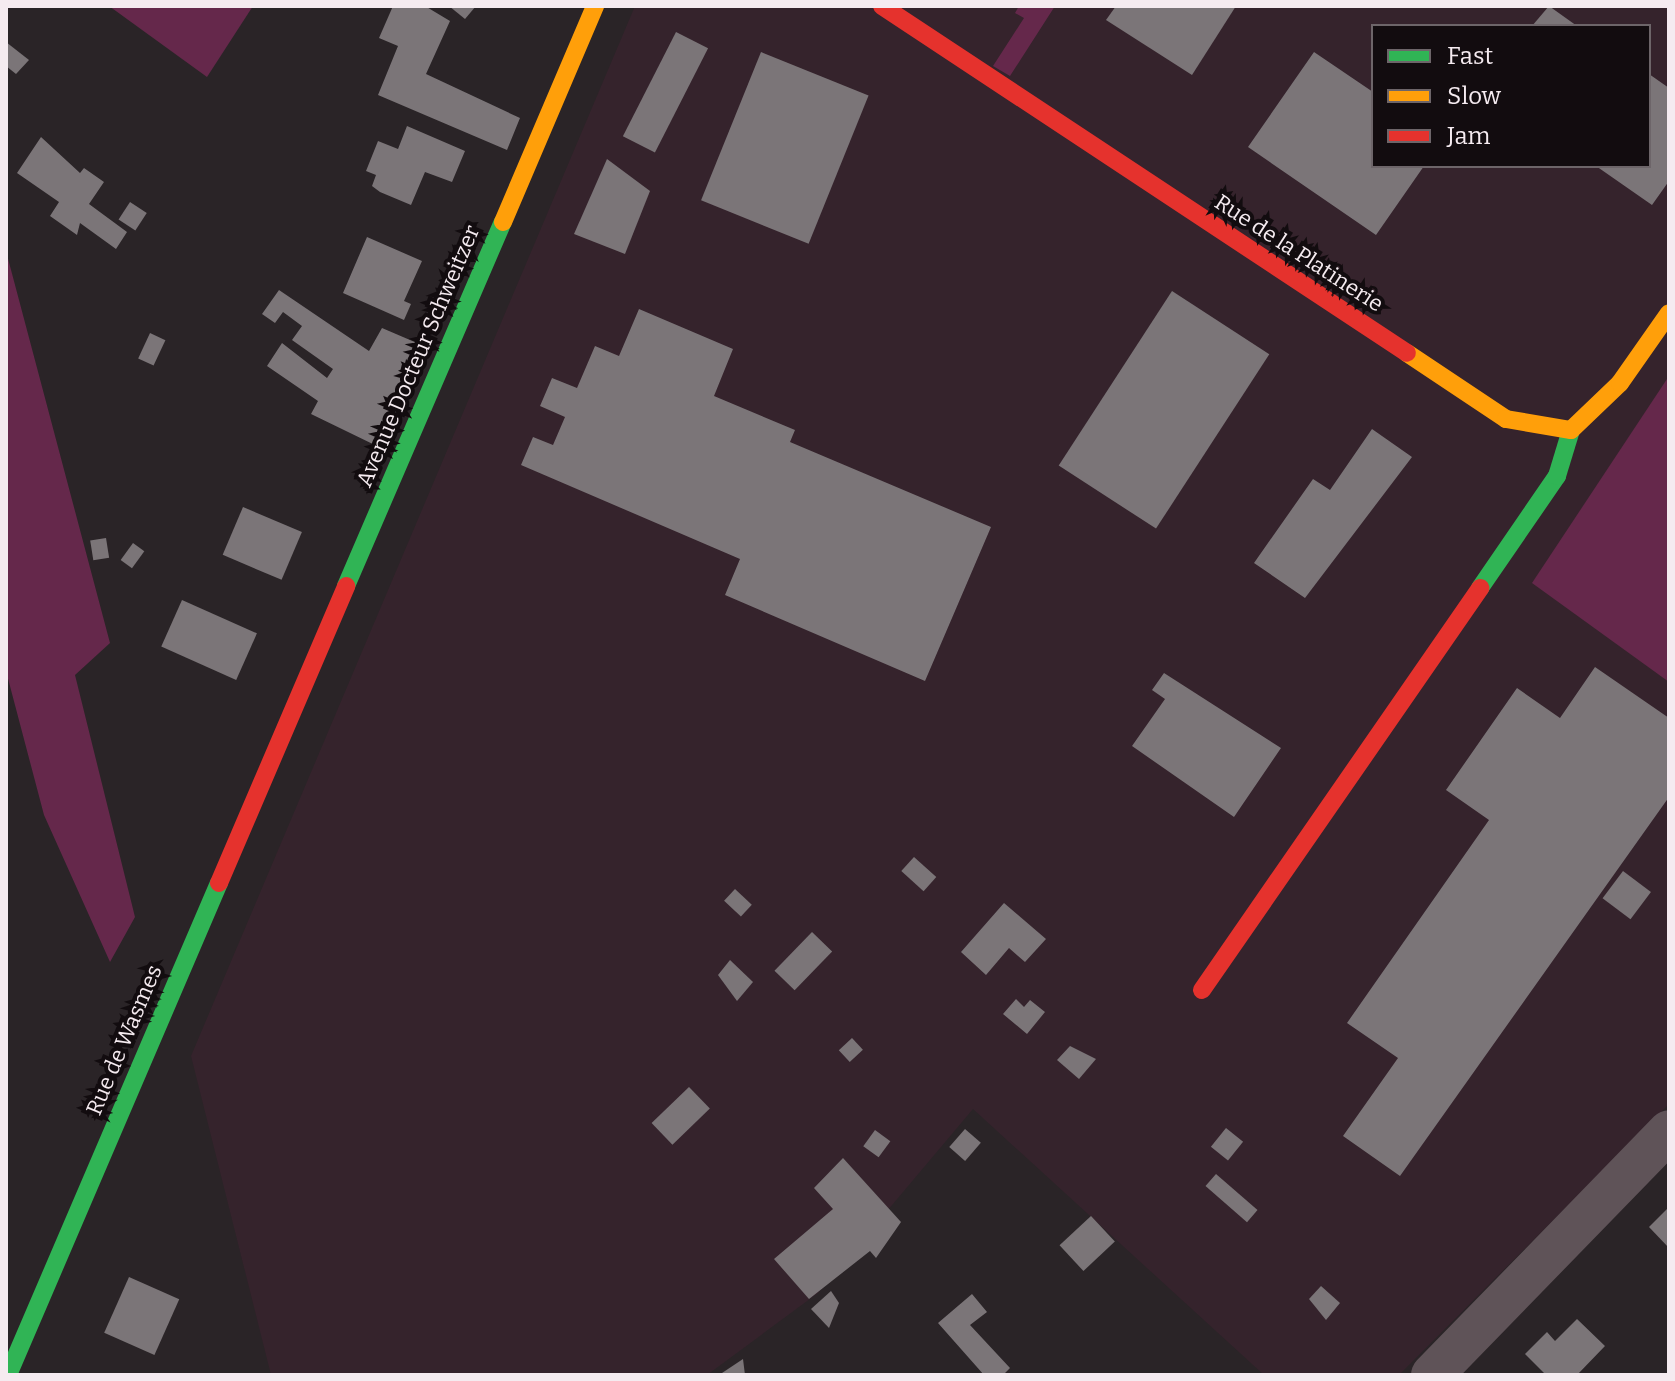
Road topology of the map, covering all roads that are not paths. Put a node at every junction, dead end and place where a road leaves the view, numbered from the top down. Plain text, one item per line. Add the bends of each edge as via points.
1 (595, 6) edge
2 (882, 6) edge
3 (1669, 313) edge
4 (1571, 430) junction
5 (283, 724) joint
6 (1202, 990) dead end
7 (1669, 1131) edge
8 (8, 1375) edge
9 (1432, 1375) edge

1 - 5 street, Avenue Docteur Schweitzer
2 - 4 street, Rue de la Platinerie via 1506,419
3 - 4 street via 1620,383
4 - 6 street via 1557,476
5 - 8 street, Rue de Wasmes
7 - 9 street

